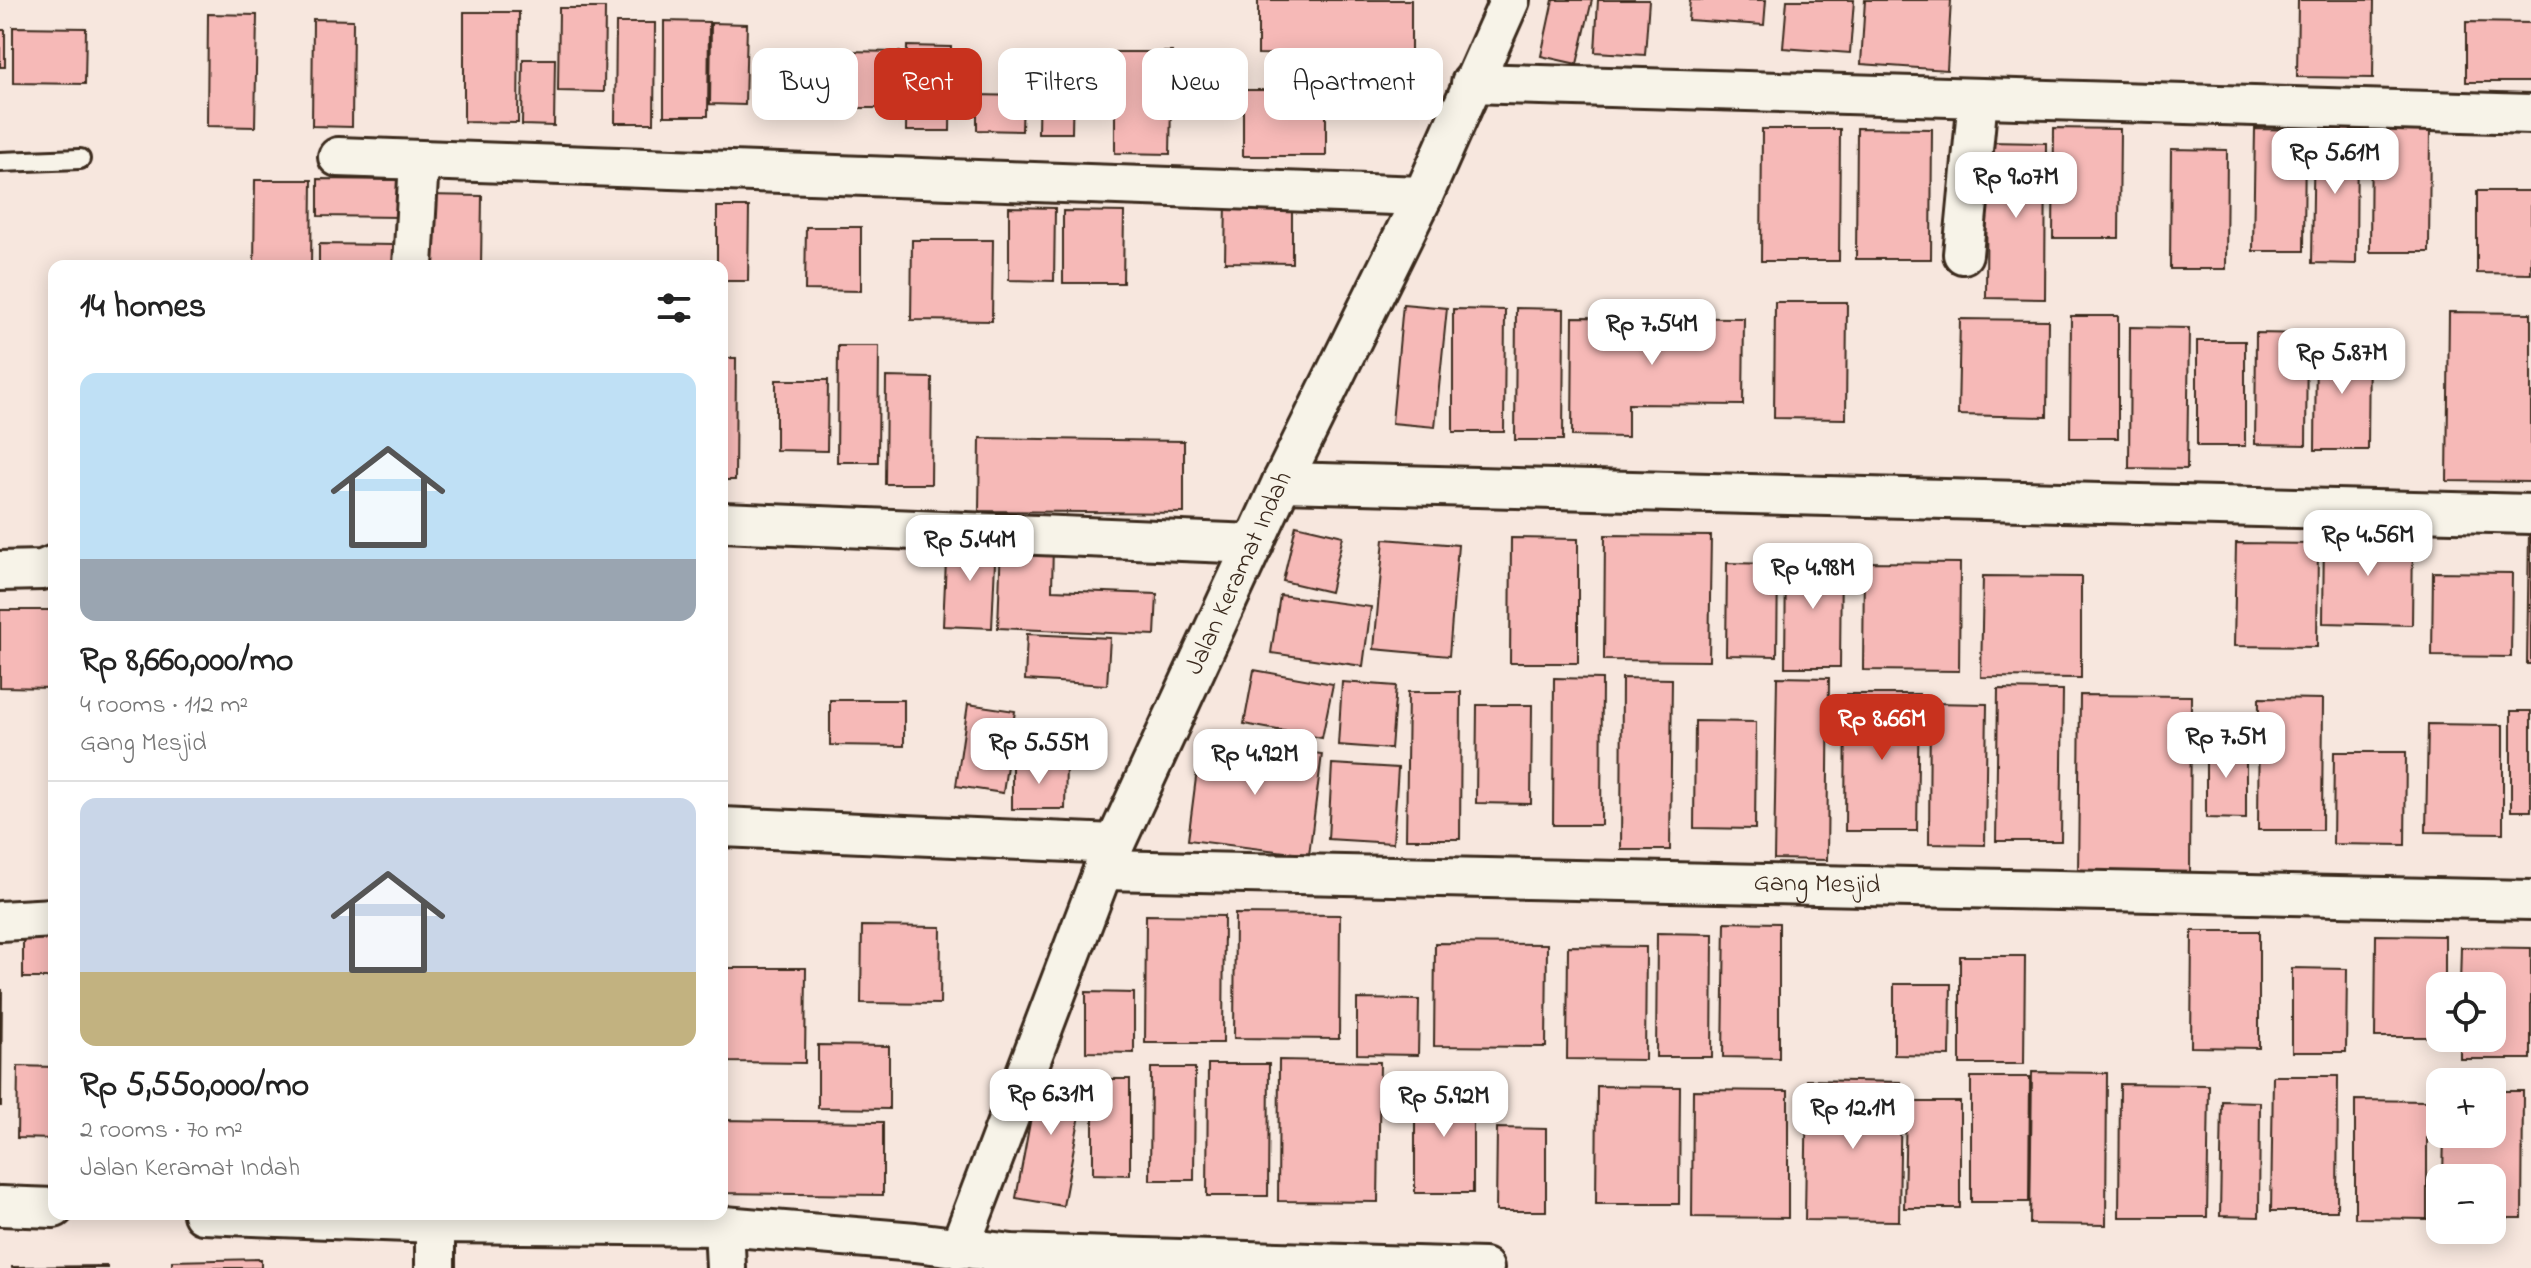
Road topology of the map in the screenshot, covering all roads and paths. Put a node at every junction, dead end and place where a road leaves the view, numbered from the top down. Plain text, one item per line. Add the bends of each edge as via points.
1 (1510, 0) edge
2 (1471, 83) junction
3 (1978, 98) junction
4 (2531, 114) edge
5 (338, 157) dead end
6 (80, 159) dead end
7 (419, 161) junction
8 (0, 162) edge
9 (1423, 196) junction
10 (1963, 254) dead end
11 (413, 260) edge
12 (1282, 482) junction
13 (2531, 514) edge
14 (728, 522) edge
15 (1254, 544) junction
16 (48, 568) edge
17 (0, 571) edge
18 (728, 827) edge
19 (1109, 857) junction
20 (2531, 900) edge
21 (48, 918) edge
22 (0, 921) edge
23 (0, 1206) edge
24 (48, 1208) edge
25 (358, 1220) edge
26 (435, 1223) junction
27 (724, 1226) junction
28 (959, 1249) junction
29 (913, 1255) edge
30 (1402, 1267) edge
31 (435, 1268) edge
32 (726, 1268) edge
33 (1484, 1268) edge

1 - 2 street, Jalan Keramat Indah
2 - 3 street
2 - 9 street, Jalan Keramat Indah
3 - 4 street
3 - 10 street
5 - 7 street
6 - 8 lane
7 - 9 street
7 - 11 street
9 - 12 street, Jalan Keramat Indah
12 - 13 street
12 - 15 street, Jalan Keramat Indah
14 - 15 street
15 - 19 street, Jalan Keramat Indah
16 - 17 street
18 - 19 street, Gang Mesjid
19 - 20 street, Gang Mesjid
19 - 28 street, Jalan Keramat Indah
21 - 22 street
23 - 24 street
25 - 26 street
26 - 27 street
26 - 31 street
27 - 29 street
27 - 32 street
28 - 29 street
28 - 30 street
30 - 33 street

